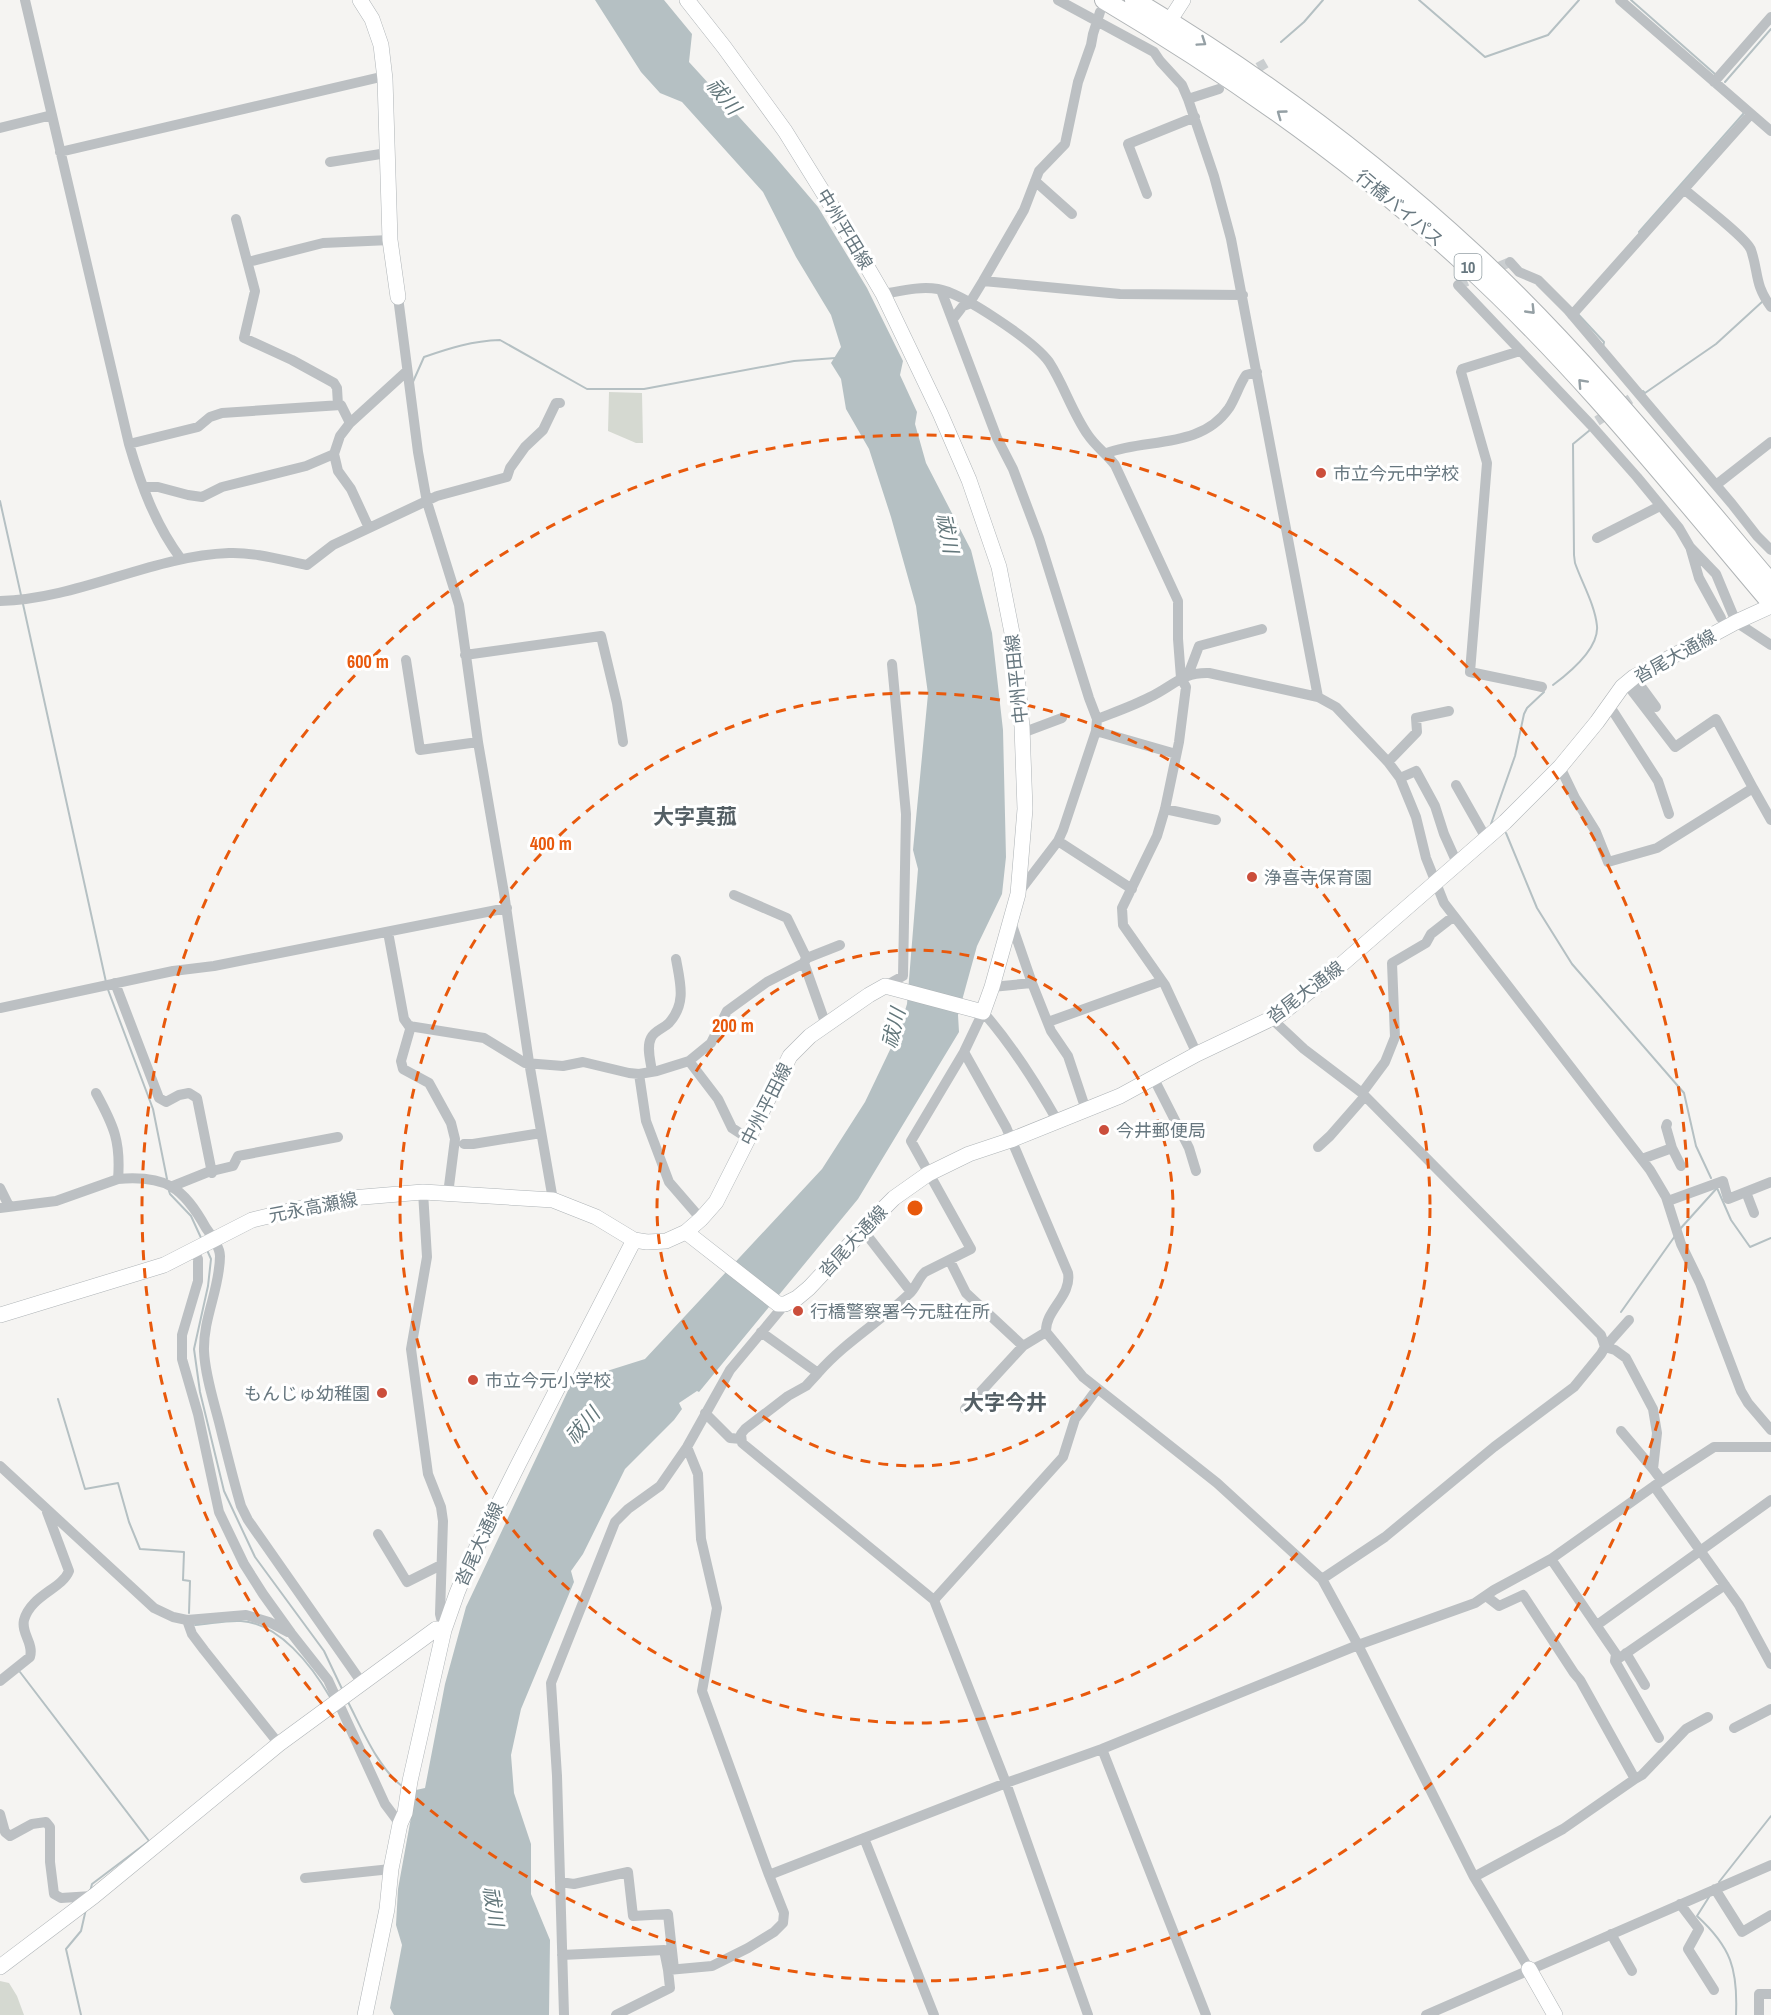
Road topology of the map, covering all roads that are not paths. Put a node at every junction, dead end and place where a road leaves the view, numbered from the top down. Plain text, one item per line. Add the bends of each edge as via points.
1 (26, 0) edge
2 (360, 0) edge
3 (687, 0) edge
4 (1058, 0) edge
5 (1134, 0) edge
6 (1184, 0) edge
7 (1620, 0) edge
8 (1101, 11) edge
9 (1771, 17) edge
10 (1166, 27) junction
11 (1154, 52) junction
12 (385, 76) junction
13 (1714, 82) junction
14 (1219, 89) dead end
15 (1188, 99) junction
16 (1751, 114) junction
17 (52, 116) junction
18 (1195, 117) junction
19 (0, 128) edge
20 (1771, 131) edge
21 (60, 152) junction
22 (387, 153) junction
23 (330, 162) dead end
24 (1035, 181) junction
25 (1684, 189) junction
26 (1147, 194) dead end
27 (1072, 214) dead end
28 (236, 219) dead end
29 (390, 240) junction
30 (248, 261) junction
31 (1510, 262) dead end
32 (983, 281) junction
33 (1458, 285) dead end
34 (941, 290) junction
35 (883, 294) junction
36 (1243, 295) junction
37 (398, 297) joint
38 (969, 303) junction
39 (1771, 307) edge
40 (1572, 315) junction
41 (953, 319) junction
42 (1520, 351) junction
43 (407, 371) junction
44 (1257, 372) junction
45 (560, 403) dead end
46 (338, 405) junction
47 (350, 423) junction
48 (1771, 442) edge
49 (129, 444) junction
50 (1107, 453) junction
51 (334, 454) junction
52 (1716, 485) junction
53 (142, 487) junction
54 (427, 502) junction
55 (1660, 506) junction
56 (369, 528) junction
57 (1597, 538) dead end
58 (1690, 547) junction
59 (1771, 550) edge
60 (181, 560) junction
61 (1716, 574) junction
62 (1700, 578) junction
63 (1771, 583) edge
64 (0, 601) edge
65 (1771, 604) edge
66 (1728, 620) junction
67 (1262, 629) dead end
68 (1178, 639) junction
69 (1771, 645) edge
70 (1199, 646) junction
71 (465, 655) junction
72 (406, 660) dead end
73 (892, 664) dead end
74 (1184, 677) junction
75 (1630, 680) junction
76 (1542, 687) dead end
77 (1318, 697) junction
78 (1609, 705) junction
79 (1656, 707) dead end
80 (1449, 711) dead end
81 (1062, 718) dead end
82 (1097, 719) junction
83 (1096, 731) junction
84 (1022, 733) junction
85 (478, 742) junction
86 (623, 742) dead end
87 (1176, 754) junction
88 (1388, 762) junction
89 (1560, 767) junction
90 (1400, 778) junction
91 (1456, 785) dead end
92 (1753, 788) junction
93 (1165, 808) junction
94 (1669, 814) dead end
95 (1216, 820) dead end
96 (1771, 820) edge
97 (1486, 838) junction
98 (1058, 841) junction
99 (1456, 863) junction
100 (1434, 882) junction
101 (1132, 889) junction
102 (1018, 894) junction
103 (734, 895) dead end
104 (507, 909) junction
105 (1454, 916) junction
106 (1010, 921) junction
107 (388, 932) junction
108 (840, 945) dead end
109 (676, 959) dead end
110 (804, 963) junction
111 (1162, 981) junction
112 (115, 983) junction
113 (1032, 983) junction
114 (893, 987) junction
115 (992, 987) junction
116 (0, 1008) edge
117 (981, 1011) junction
118 (1272, 1019) junction
119 (1048, 1022) junction
120 (826, 1025) junction
121 (411, 1026) junction
122 (964, 1052) junction
123 (1197, 1054) junction
124 (689, 1061) junction
125 (529, 1062) junction
126 (652, 1072) junction
127 (639, 1074) junction
128 (1154, 1078) junction
129 (96, 1093) dead end
130 (1364, 1095) junction
131 (1086, 1110) junction
132 (1058, 1122) junction
133 (1667, 1124) dead end
134 (542, 1133) junction
135 (338, 1137) dead end
136 (749, 1139) junction
137 (1011, 1140) junction
138 (464, 1143) dead end
139 (1318, 1147) dead end
140 (1672, 1148) junction
141 (1642, 1159) junction
142 (1681, 1166) dead end
143 (1196, 1172) dead end
144 (212, 1173) junction
145 (928, 1174) junction
146 (118, 1179) junction
147 (1771, 1182) edge
148 (173, 1186) junction
149 (0, 1188) edge
150 (423, 1192) junction
151 (1746, 1192) junction
152 (448, 1194) junction
153 (554, 1200) junction
154 (1668, 1201) junction
155 (4, 1207) edge
156 (1754, 1213) dead end
157 (701, 1219) junction
158 (863, 1230) junction
159 (687, 1232) junction
160 (634, 1240) junction
161 (204, 1245) junction
162 (950, 1261) junction
163 (912, 1292) junction
164 (782, 1304) junction
165 (0, 1315) edge
166 (1629, 1320) dead end
167 (761, 1332) junction
168 (1046, 1332) junction
169 (1023, 1346) junction
170 (1605, 1347) junction
171 (818, 1373) junction
172 (1097, 1389) junction
173 (965, 1409) dead end
174 (705, 1413) junction
175 (1771, 1430) edge
176 (1621, 1431) dead end
177 (741, 1439) junction
178 (687, 1447) junction
179 (1771, 1447) edge
180 (0, 1466) edge
181 (1653, 1469) junction
182 (1658, 1483) junction
183 (1771, 1500) edge
184 (46, 1509) junction
185 (378, 1534) dead end
186 (1700, 1550) junction
187 (1551, 1559) junction
188 (441, 1565) junction
189 (1322, 1579) junction
190 (1725, 1585) junction
191 (1485, 1596) junction
192 (934, 1600) junction
193 (187, 1620) junction
194 (1597, 1625) junction
195 (444, 1630) junction
196 (291, 1634) junction
197 (1358, 1645) junction
198 (1626, 1653) junction
199 (1615, 1661) junction
200 (1771, 1664) edge
201 (0, 1681) edge
202 (360, 1684) junction
203 (1645, 1685) dead end
204 (340, 1700) junction
205 (1771, 1709) edge
206 (1708, 1717) dead end
207 (1734, 1728) dead end
208 (1659, 1738) dead end
209 (279, 1744) junction
210 (1102, 1749) junction
211 (1635, 1779) junction
212 (1006, 1783) junction
213 (0, 1814) edge
214 (402, 1819) junction
215 (864, 1838) junction
216 (1771, 1865) edge
217 (391, 1869) junction
218 (768, 1875) junction
219 (1474, 1877) junction
220 (305, 1878) dead end
221 (560, 1882) junction
222 (1715, 1889) junction
223 (94, 1896) junction
224 (1680, 1904) junction
225 (1771, 1915) edge
226 (1611, 1934) junction
227 (562, 1955) junction
228 (0, 1967) edge
229 (671, 1969) junction
230 (1529, 1969) junction
231 (1632, 1971) dead end
232 (1714, 1990) dead end
233 (1771, 1994) edge
234 (365, 2015) edge
235 (564, 2015) edge
236 (616, 2015) edge
237 (934, 2015) edge
238 (1088, 2015) edge
239 (1206, 2015) edge
240 (1426, 2015) edge
241 (1555, 2015) edge
242 (1759, 2015) edge

1 - 17 street
2 - 12 main road via 381,45
3 - 35 main road, 中州平田線 via 785,131
4 - 8 street
5 - 10 highway, 行橋バイパス / 10
6 - 10 main road
7 - 13 street
8 - 10 highway, 行橋バイパス / 10
8 - 11 street
8 - 24 street via 1078,82 1065,144 1039,171
9 - 13 street
10 - 11 street
10 -> 63 highway, 行橋バイパス / 10 via 1260,80 1363,159 1476,256 1612,395
65 -> 10 highway, 行橋バイパス / 10 via 1606,409 1464,263 1391,198
11 - 15 street via 1182,85
12 - 21 street
12 - 22 main road
13 - 16 street
14 - 15 street
15 - 18 street
16 - 20 street
16 - 25 street
17 - 19 street
17 - 21 street
18 - 26 street via 1128,144
18 - 36 street
21 - 49 street
22 - 23 street
22 - 29 main road
24 - 27 street
24 - 32 street via 1024,210
25 - 39 street via 1750,248 1762,295
25 - 40 street
28 - 30 street
29 - 30 street via 323,243
29 - 37 main road
30 - 46 street via 255,291 244,338 334,383
31 - 40 street via 1519,272 1538,280
32 - 36 street via 1120,294
32 - 38 street
33 - 42 street
34 - 35 street via 924,288
34 - 38 street
34 - 41 street
35 - 84 main road, 中州平田線 via 969,480 999,567 1014,643
36 - 44 street
37 - 43 street
38 - 41 street
38 - 50 street via 1024,337 1047,359 1088,435
40 - 52 street via 1635,395
41 - 82 street via 1039,538
42 - 55 street via 1594,423
42 - 76 street via 1461,372 1486,463 1470,672
43 - 47 street
43 - 54 street
44 - 50 street via 1246,375 1229,408 1206,428 1175,441
44 - 77 street
45 - 54 street via 556,403 543,430 525,447 507,477
46 - 47 street
46 - 49 street via 222,413 198,427
47 - 51 street
48 - 52 street
49 - 53 street
50 - 68 street via 1178,601
51 - 53 street via 306,466 222,487 202,497
51 - 56 street via 338,471
52 - 59 street
53 - 60 street via 165,539
54 - 56 street
54 - 71 street via 459,605
55 - 57 street
55 - 58 street
56 - 60 street via 333,545 307,565 230,553
58 - 61 street
58 - 62 street
60 - 64 street via 44,597
61 - 62 street
61 - 66 street
62 - 66 street
65 - 66 main road, 沓尾大通線
66 - 69 street
66 - 75 main road, 沓尾大通線
67 - 70 street
68 - 70 street
68 - 74 street
70 - 74 street
71 - 85 street
71 - 86 street via 602,636
72 - 85 street via 420,750
73 - 114 street via 906,825 903,976
74 - 77 street via 1209,673
74 - 82 street via 1147,699
74 - 87 street via 1186,687
75 - 78 main road, 沓尾大通線
75 - 79 street
75 - 92 street via 1675,747 1716,719
77 - 88 street via 1336,707
78 - 89 main road, 沓尾大通線
78 - 94 street via 1658,781
80 - 88 street via 1416,718 1417,732
81 - 84 street
82 - 83 street
83 - 87 street
83 - 98 street
84 - 102 main road, 中州平田線 via 1025,809
85 - 104 street
87 - 93 street
88 - 90 street
89 - 92 street via 1608,862 1657,848
89 - 97 main road, 沓尾大通線
90 - 99 street via 1416,771 1435,806
90 - 100 street via 1416,817
91 - 97 street
92 - 96 street
93 - 95 street
93 - 101 street via 1157,836
97 - 99 main road, 沓尾大通線
98 - 101 street
98 - 102 street
99 - 100 main road, 沓尾大通線
100 - 105 street
100 - 118 main road, 沓尾大通線 via 1326,978
101 - 111 street via 1122,908 1123,925
102 - 106 main road, 中州平田線
103 - 110 street via 787,918 806,957
104 - 107 street
104 - 125 street
105 - 130 street via 1431,934 1426,943 1392,963 1395,1036 1385,1062
105 - 141 street
106 - 113 street
106 - 115 main road, 中州平田線
107 - 112 street
107 - 121 street via 404,1019
108 - 110 street via 807,958
109 - 126 street via 681,1001 670,1021 650,1040
110 - 120 street
110 - 124 street via 767,982 727,1011 711,1043
111 - 119 street
111 - 123 street
112 - 116 street
112 - 144 street via 159,1098 166,1102 189,1093 197,1098
113 - 115 street
113 - 119 street
114 - 117 main road
114 - 120 main road, 中州平田線 via 869,995
115 - 117 main road, 中州平田線
117 - 122 street
117 - 132 street via 1003,1035
118 - 123 main road, 沓尾大通線
118 - 130 street
119 - 131 street via 1068,1056
120 - 136 main road, 中州平田線 via 790,1056
121 - 125 street via 484,1038 516,1059
121 - 152 street via 401,1061 403,1069 429,1083 451,1123 454,1139
122 - 137 street
122 - 145 street via 911,1141
123 - 128 main road, 沓尾大通線
124 - 126 street
124 - 136 street via 718,1099 732,1128
125 - 127 street via 563,1066 583,1062
125 - 134 street
126 - 127 street
127 - 157 street via 646,1121 669,1182
128 - 131 main road, 沓尾大通線
128 - 143 street via 1189,1148
129 - 146 street via 111,1121 119,1148
130 - 139 street via 1343,1111 1330,1136
130 - 170 street via 1601,1335
131 - 132 main road, 沓尾大通線
132 - 137 main road, 沓尾大通線
133 - 140 street
134 - 138 street
134 - 153 street
135 - 144 street via 238,1155 233,1166
136 - 157 main road, 中州平田線 via 716,1202
137 - 145 main road, 沓尾大通線
137 - 168 street via 1069,1279 1066,1291 1047,1320
140 - 141 street
140 - 142 street
141 - 154 street
144 - 148 street
145 - 158 main road, 沓尾大通線 via 894,1198
145 - 162 street via 971,1250
146 - 148 street via 150,1180
146 - 155 street via 56,1201
147 - 151 street
148 - 161 street via 194,1205
149 - 155 street
150 - 152 main road, 元永高瀬線
150 - 161 main road, 元永高瀬線 via 339,1198 252,1220
150 - 188 street via 427,1257 411,1350 428,1474 443,1521
151 - 154 street via 1728,1199 1723,1181
151 - 156 street
152 - 153 main road, 元永高瀬線
153 - 160 main road, 元永高瀬線 via 596,1217
154 - 175 street via 1741,1391
157 - 159 main road, 中州平田線
158 - 163 street
158 - 164 main road, 沓尾大通線 via 808,1288
159 - 160 main road via 666,1241
159 - 164 main road
160 - 195 main road, 沓尾大通線 via 471,1559
161 - 165 main road, 元永高瀬線 via 164,1265
161 - 196 street via 182,1335 185,1372 219,1512 244,1564
161 - 202 street via 220,1254 204,1350 241,1506
162 - 163 street via 920,1276
162 - 169 street via 966,1293
163 - 171 street
164 - 167 street
166 - 170 street
167 - 171 street
167 - 174 street via 730,1371
168 - 169 street
168 - 172 street
169 - 173 street
170 - 181 street via 1626,1358 1653,1409 1657,1433
170 - 189 street via 1574,1387 1385,1537
171 - 177 street via 806,1386 752,1422
172 - 189 street via 1217,1483
172 - 192 street via 1075,1419 1063,1457
174 - 177 street via 729,1438
174 - 178 street
176 - 181 street
177 - 192 street via 745,1447
178 - 218 street via 698,1474 701,1539 717,1608 702,1690
178 - 221 street via 660,1486 615,1522 551,1683
179 - 182 street via 1714,1447
180 - 184 street
181 - 182 street
182 - 186 street
182 - 187 street
183 - 186 street
184 - 193 street via 154,1608
184 - 201 street via 69,1570 28,1613 24,1629 31,1654
185 - 188 street via 407,1582
186 - 190 street
186 - 194 street
187 - 191 street
187 - 194 street
188 - 195 street via 440,1614
189 - 197 street
190 - 198 street
190 - 200 street
191 - 197 street
191 - 211 street via 1498,1606 1523,1595 1580,1680
192 - 212 street
193 - 196 street via 246,1615
193 - 209 street via 192,1634
194 - 199 street via 1616,1654
195 - 202 main road via 436,1629
195 - 214 main road, 沓尾大通線
196 - 204 street
197 - 210 street
197 - 219 street
198 - 199 street
198 - 203 street
199 - 208 street
202 - 204 main road
204 - 209 main road
204 - 214 street via 386,1803
205 - 207 street
206 - 211 street via 1686,1729
209 - 223 main road
210 - 212 street
210 - 239 street
211 - 219 street via 1563,1829
212 - 215 street
212 - 238 street
213 - 223 street via 10,1836 39,1821 49,1825 52,1881 58,1898
214 - 217 main road, 沓尾大通線
215 - 218 street
215 - 237 street
216 - 222 street
217 - 220 street
217 - 234 main road, 沓尾大通線 via 387,1909
218 - 229 street via 784,1913 783,1923 774,1932 712,1966
219 - 230 street
221 - 227 street
221 - 229 street via 574,1884 628,1872 633,1916 668,1914
222 - 224 street
222 - 225 street via 1742,1932
223 - 228 main road
224 - 226 street
224 - 232 street via 1699,1929 1688,1949
226 - 230 street
226 - 231 street
227 - 229 street via 664,1950
227 - 235 street
229 - 236 street via 670,1988
230 - 240 street
230 - 241 main road
233 - 242 street via 1759,1994

